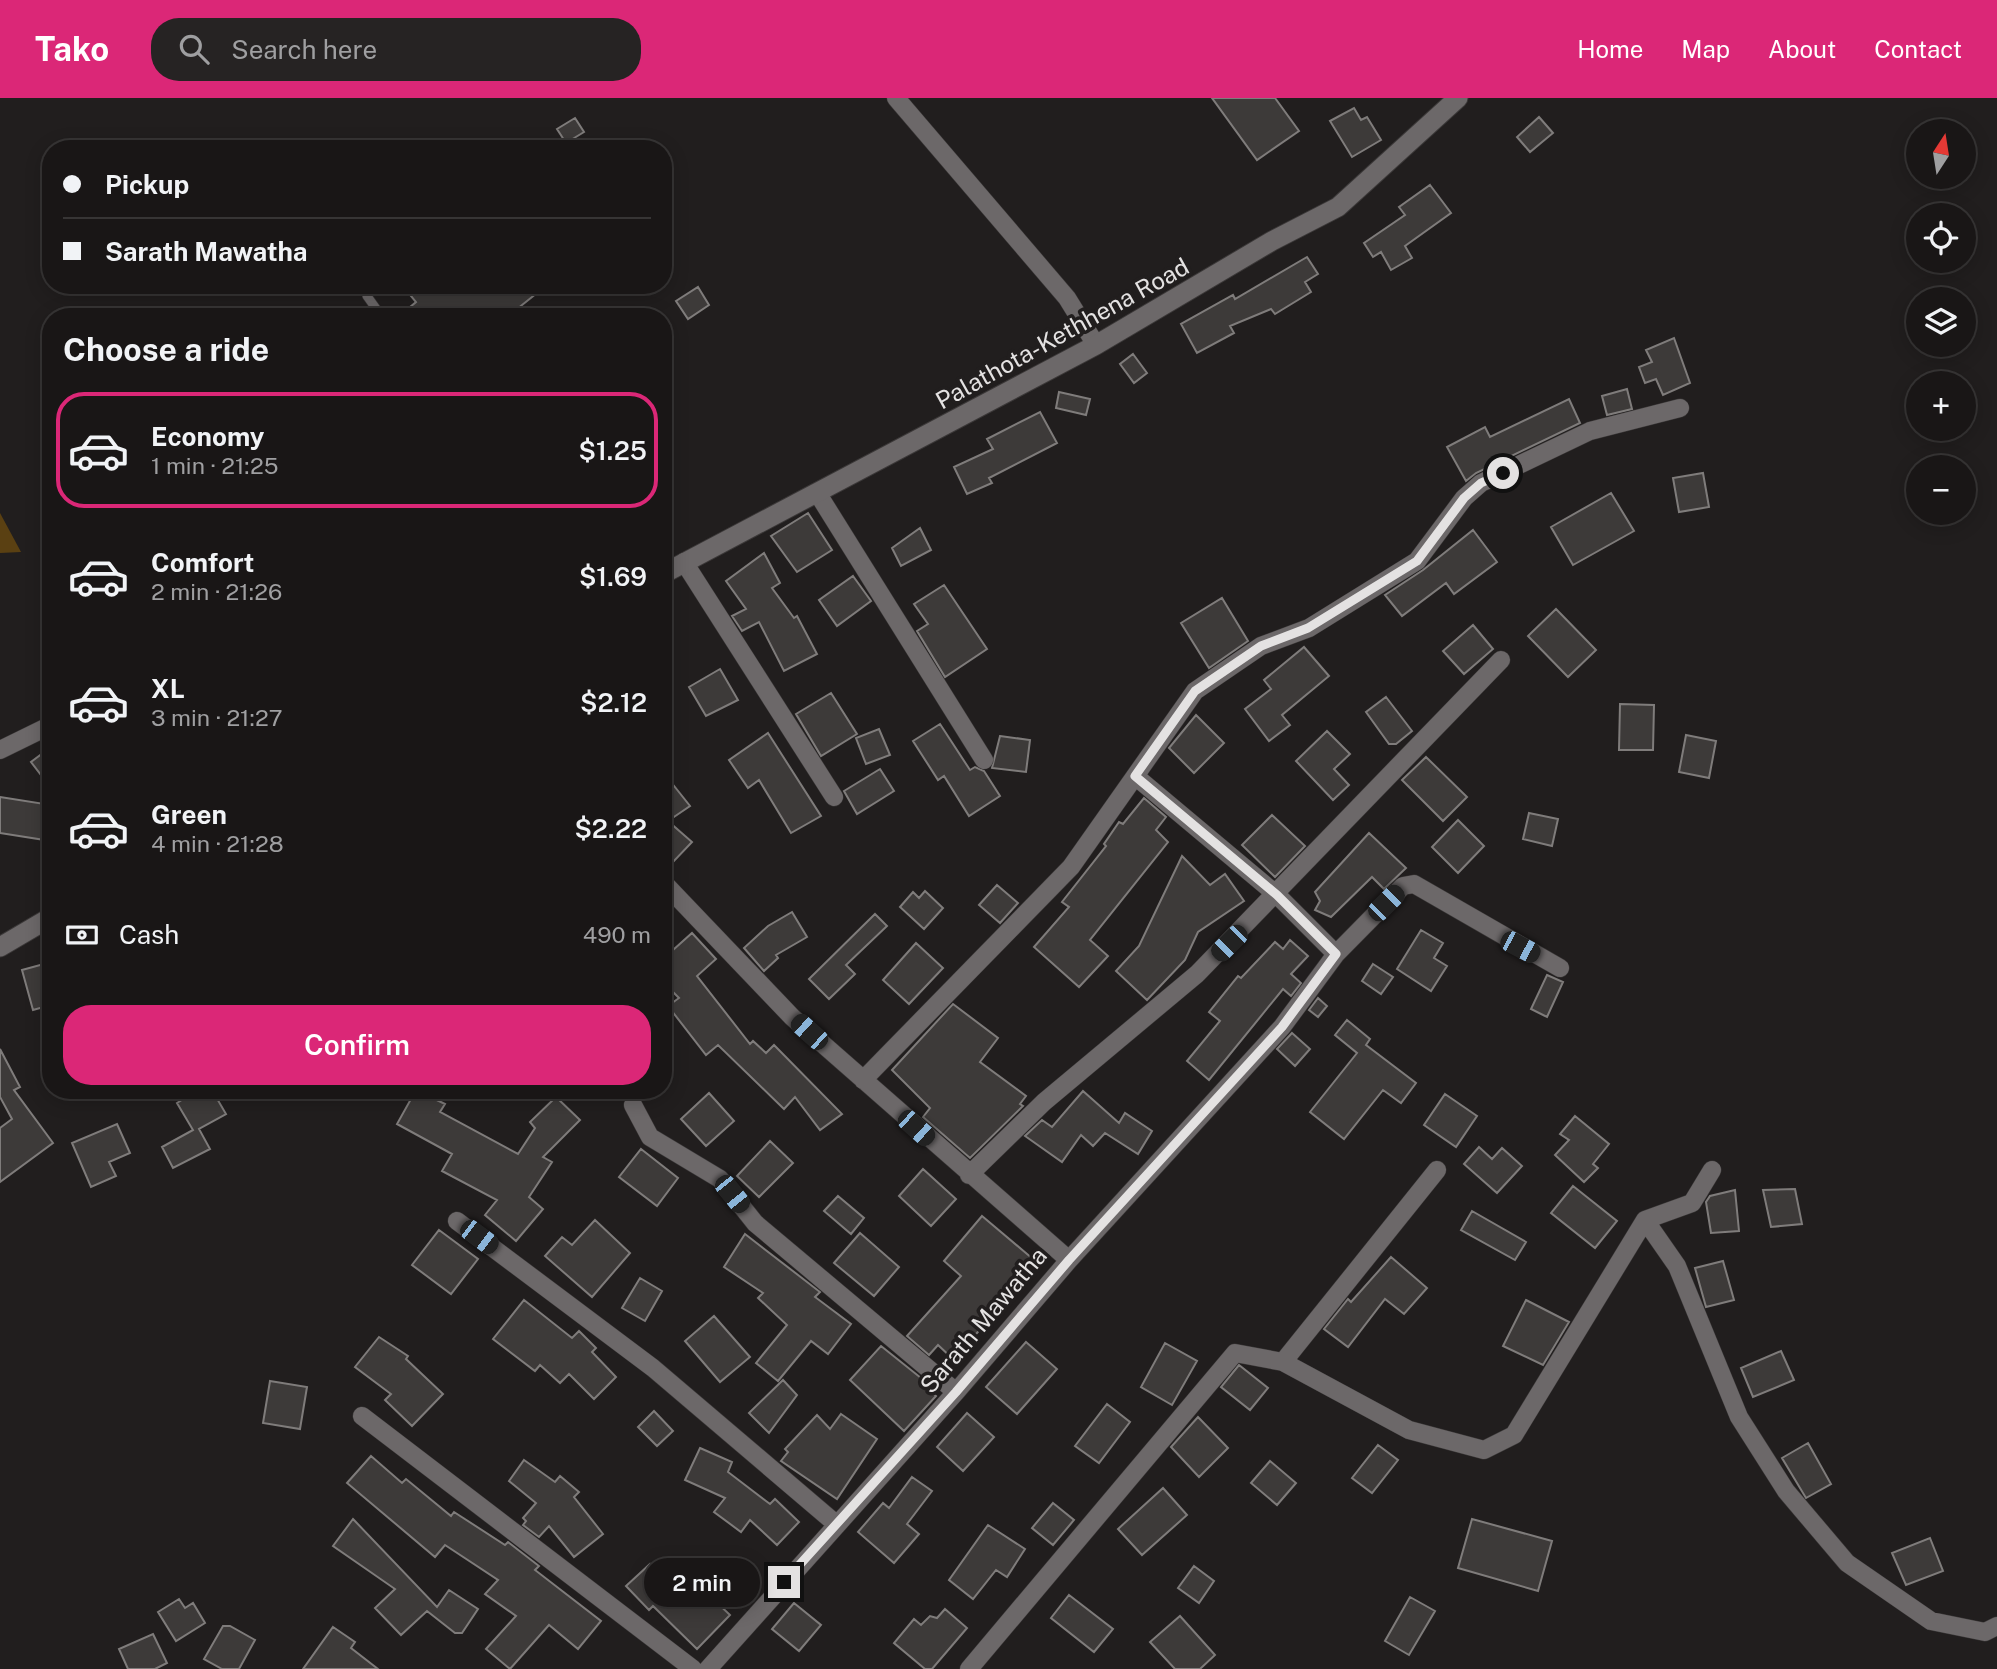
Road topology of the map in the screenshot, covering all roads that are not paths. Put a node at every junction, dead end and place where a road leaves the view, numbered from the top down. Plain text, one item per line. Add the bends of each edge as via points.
1 (896, 98) edge
2 (1458, 98) edge
3 (367, 296) dead end
4 (376, 308) edge
5 (1096, 345) junction
6 (1680, 408) dead end
7 (818, 494) junction
8 (684, 562) junction
9 (672, 569) edge
10 (1501, 660) dead end
11 (42, 729) edge
12 (0, 750) edge
13 (984, 760) dead end
14 (1135, 776) junction
15 (834, 797) dead end
16 (672, 891) edge
17 (1277, 895) junction
18 (42, 922) edge
19 (0, 947) edge
20 (1336, 954) junction
21 (1560, 968) dead end
22 (863, 1080) junction
23 (633, 1105) dead end
24 (1437, 1170) dead end
25 (1712, 1170) dead end
26 (969, 1175) junction
27 (1645, 1220) junction
28 (457, 1221) dead end
29 (1069, 1260) junction
30 (1283, 1362) junction
31 (956, 1392) junction
32 (362, 1416) dead end
33 (835, 1524) junction
34 (1997, 1626) edge
35 (716, 1666) edge
36 (693, 1669) edge
37 (969, 1669) edge

1 - 5 street via 1067,299
2 - 5 street, Palathota-Kethhena Road via 1338,207
3 - 4 lane
5 - 7 street, Palathota-Kethhena Road
6 - 14 street via 1590,430 1481,483 1464,498 1417,561 1308,628 1261,646 1195,691
7 - 8 street, Palathota-Kethhena Road
7 - 13 street
8 - 9 street, Palathota-Kethhena Road
8 - 15 street
10 - 17 street
11 - 12 street
14 - 17 street
14 - 22 street via 1070,867
16 - 22 street, Sarath Mawatha via 792,1017
17 - 20 street
17 - 26 street via 1197,974 1044,1102
18 - 19 street
20 - 21 street via 1403,886 1413,884
20 - 29 street via 1282,1027
22 - 26 street, Sarath Mawatha
23 - 31 street via 650,1138 720,1179 755,1223
24 - 30 street
25 - 27 street via 1692,1203
26 - 29 street, Sarath Mawatha
27 - 30 street via 1514,1435 1484,1450 1409,1430
27 - 34 street via 1677,1266 1739,1417 1786,1491 1847,1563 1931,1621 1985,1632
28 - 33 street via 653,1368
29 - 31 street, Sarath Mawatha
30 - 37 street via 1235,1353
31 - 33 street, Sarath Mawatha
32 - 36 street
33 - 35 street, Sarath Mawatha

